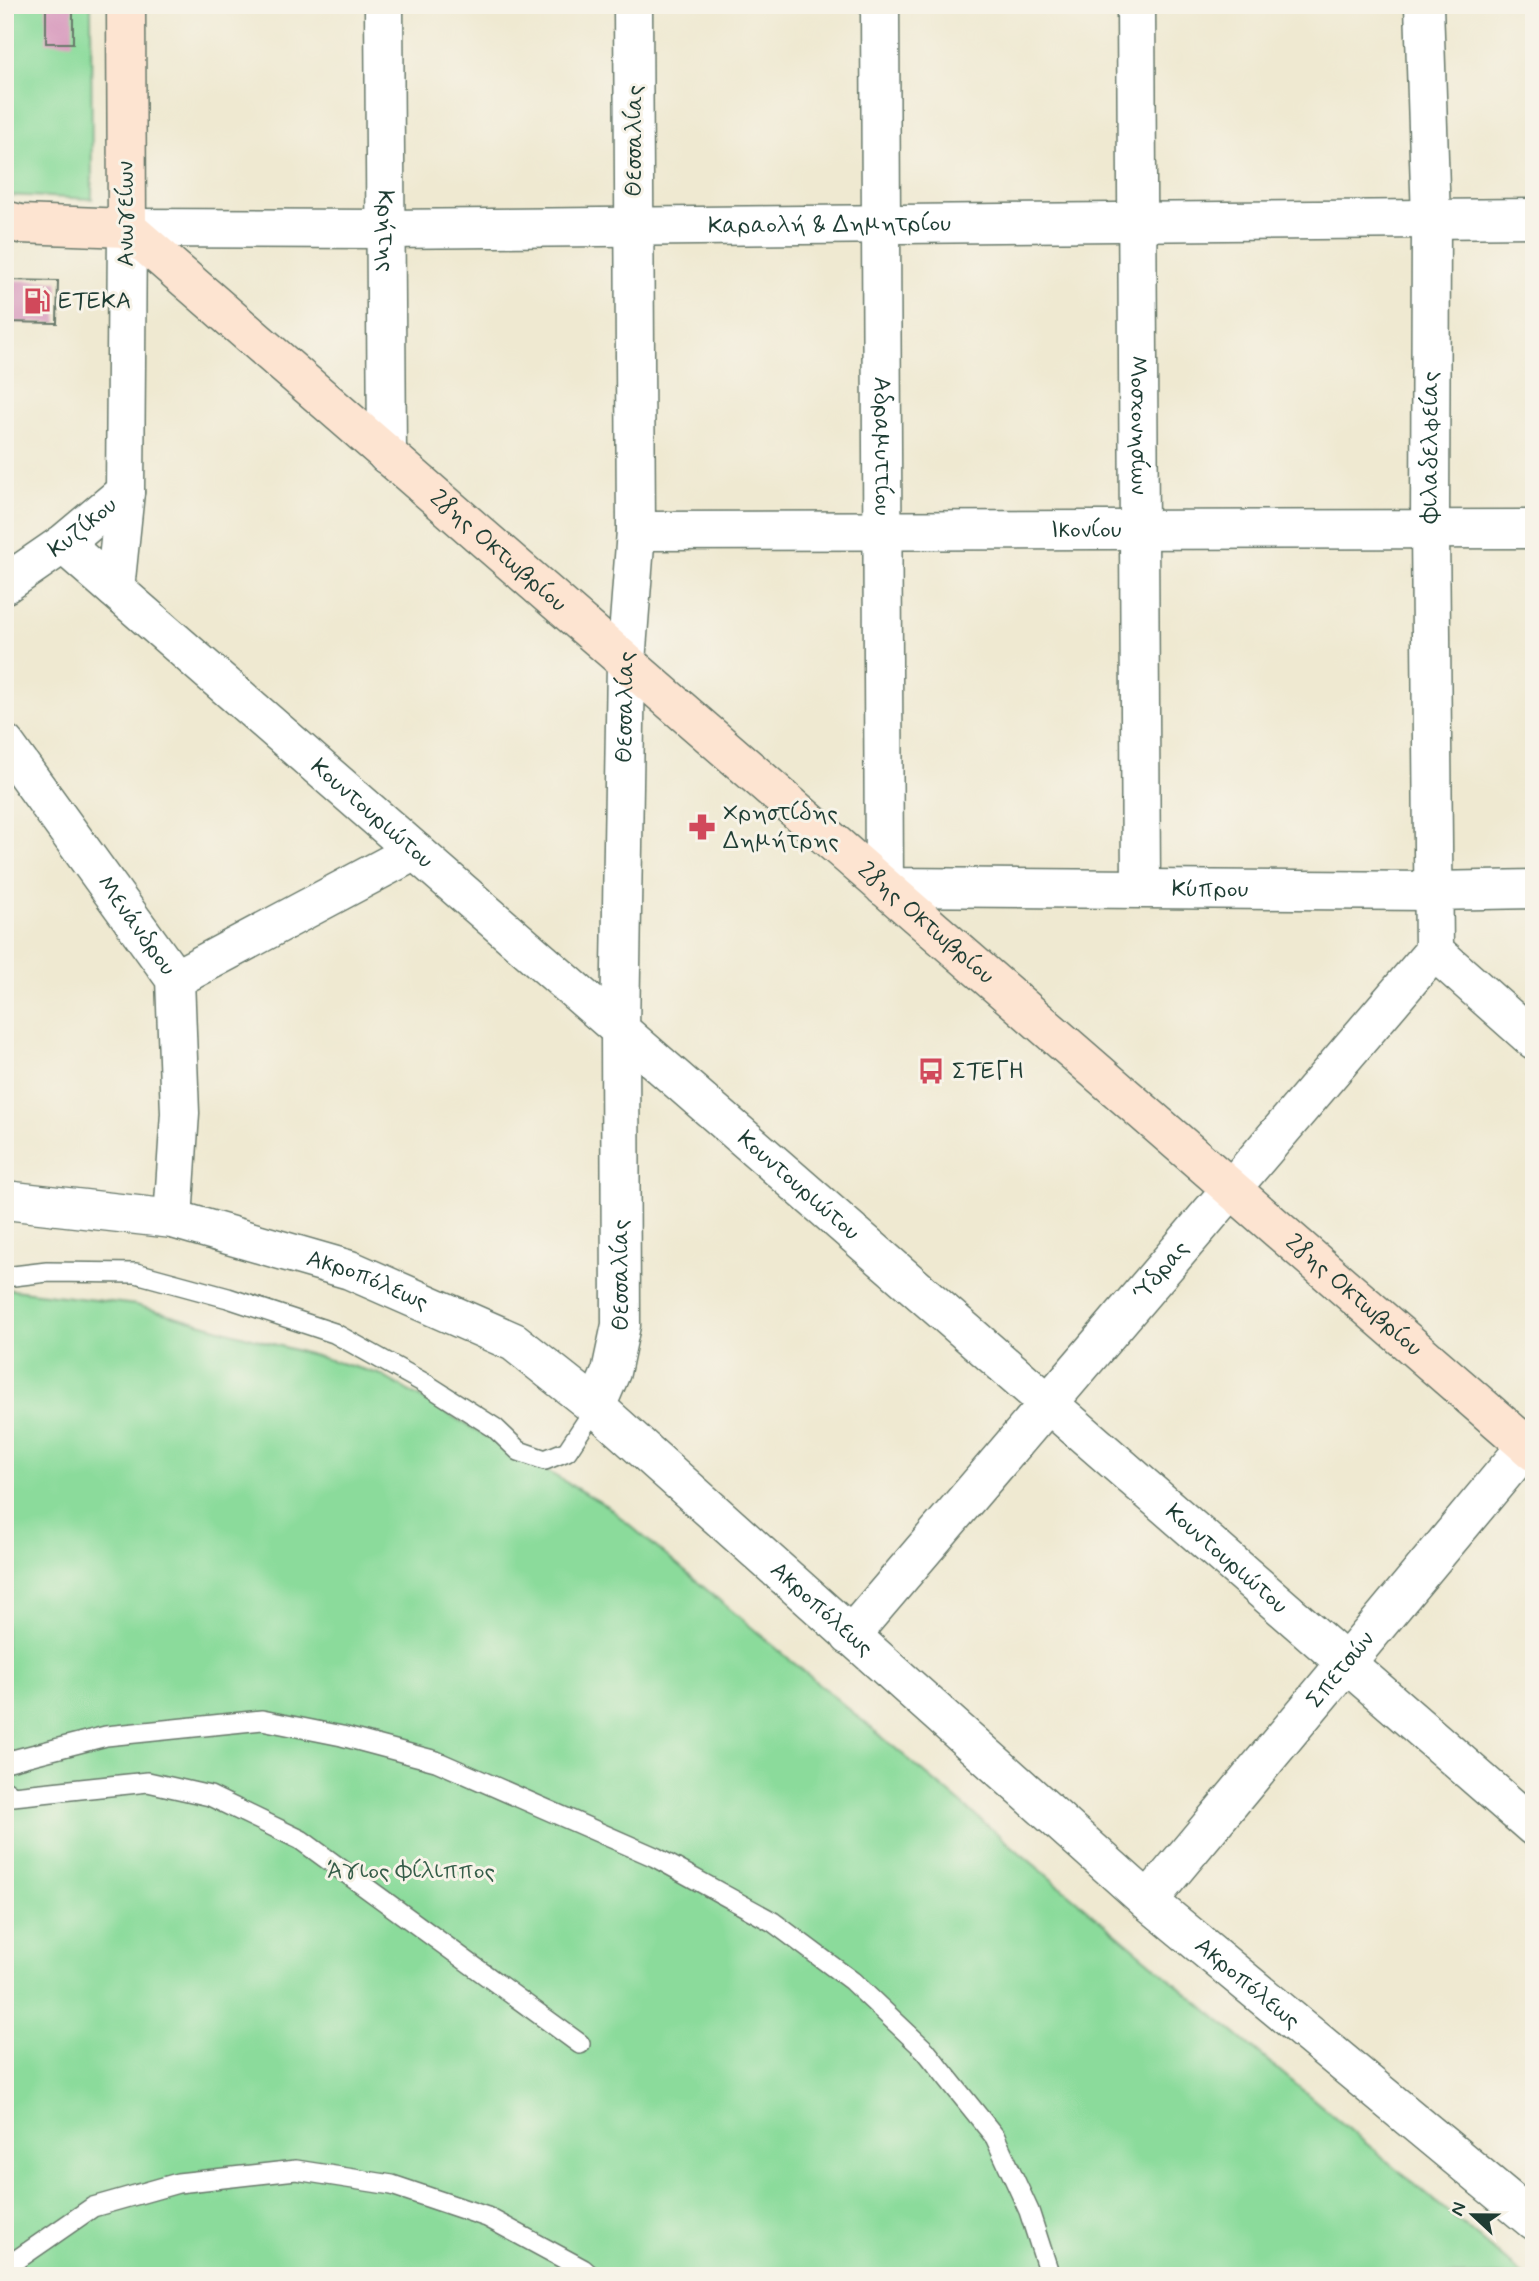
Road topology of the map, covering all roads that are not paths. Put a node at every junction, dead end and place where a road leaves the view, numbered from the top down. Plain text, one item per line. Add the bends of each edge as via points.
1 (126, 5) edge
2 (384, 5) edge
3 (633, 5) edge
4 (880, 5) edge
5 (1136, 5) edge
6 (1424, 5) edge
7 (1431, 219) junction
8 (1534, 219) edge
9 (5, 220) edge
10 (1137, 222) junction
11 (881, 225) junction
12 (634, 227) junction
13 (127, 228) junction
14 (386, 229) junction
15 (387, 455) junction
16 (125, 492) junction
17 (1430, 529) junction
18 (1534, 529) edge
19 (883, 530) junction
20 (1138, 530) junction
21 (636, 531) junction
22 (63, 544) junction
23 (5, 584) edge
24 (115, 589) junction
25 (626, 662) junction
26 (5, 744) edge
27 (415, 851) junction
28 (884, 887) junction
29 (1141, 887) junction
30 (1534, 889) edge
31 (1433, 891) junction
32 (1434, 951) junction
33 (175, 979) junction
34 (620, 1030) junction
35 (1534, 1040) edge
36 (1231, 1189) junction
37 (5, 1200) edge
38 (173, 1219) junction
39 (5, 1278) edge
40 (1048, 1404) junction
41 (596, 1407) junction
42 (1531, 1445) edge
43 (850, 1636) junction
44 (1346, 1662) junction
45 (5, 1762) edge
46 (5, 1790) edge
47 (1534, 1827) edge
48 (1147, 1901) junction
49 (580, 2044) dead end
50 (1534, 2221) edge
51 (5, 2268) edge
52 (591, 2276) edge
53 (1050, 2276) edge

1 - 13 main road, Ανωγείων
2 - 14 street, Κρήτης
3 - 12 street, Θεσσαλίας
4 - 11 street, Αδραμυττίου
5 - 10 street, Μοσχονησίων
6 - 7 street, Φιλαδελφείας
7 - 8 street, Καραολή & Δημητρίου
7 - 10 street, Καραολή & Δημητρίου
7 - 17 street, Φιλαδελφείας
9 - 13 main road
10 - 11 street, Καραολή & Δημητρίου
10 - 20 street, Μοσχονησίων
11 - 12 street, Καραολή & Δημητρίου
11 - 19 street, Αδραμυττίου
12 - 14 street, Καραολή & Δημητρίου
12 - 21 street, Θεσσαλίας
13 - 14 street, Καραολή & Δημητρίου
13 - 15 main road, 28ης Οκτωβρίου
13 - 16 street, Ανωγείων
14 - 15 street, Κρήτης
15 - 25 main road, 28ης Οκτωβρίου
16 - 22 street, Κυζίκου
16 - 24 street, Ανωγείων
17 - 18 street, Ικονίου
17 - 20 street, Ικονίου
17 - 31 street, Φιλαδελφείας
19 - 20 street, Ικονίου
19 - 21 street, Ικονίου
19 - 28 street, Αδραμυττίου
20 - 29 street, Μοσχονησίων
21 - 25 street, Θεσσαλίας
22 - 23 street, Κυζίκου
22 - 24 street, Κουντουριώτου
24 - 27 street, Κουντουριώτου
25 - 28 main road, 28ης Οκτωβρίου
25 - 34 street, Θεσσαλίας
26 - 33 street, Μενάνδρου
27 - 33 street
27 - 34 street, Κουντουριώτου
28 - 29 street, Κύπρου
28 - 36 main road, 28ης Οκτωβρίου
29 - 31 street, Κύπρου
30 - 31 street, Κύπρου
31 - 32 street
32 - 35 street
32 - 36 street, Ύδρας
33 - 38 street, Μενάνδρου via 180,1114
34 - 40 street, Κουντουριώτου
34 - 41 street, Θεσσαλίας via 621,1325 611,1372
36 - 40 street, Ύδρας
36 - 42 main road, 28ης Οκτωβρίου
37 - 38 street, Ακροπόλεως
38 - 41 street, Ακροπόλεως via 349,1270 514,1342
39 - 41 lane via 47,1272 136,1273 334,1333 495,1428 519,1451 545,1460 566,1451
40 - 43 street, Ύδρας
40 - 44 street, Κουντουριώτου
41 - 43 street, Ακροπόλεως
42 - 44 street, Σπετσών
43 - 48 street, Ακροπόλεως
44 - 47 street, Κουντουριώτου
44 - 48 street, Σπετσών
45 - 53 lane via 106,1736 262,1720 342,1735 436,1761 654,1857 774,1922 852,1981 926,2050 995,2137 1029,2211
46 - 49 lane via 13,1797 148,1782 210,1796 301,1840
48 - 50 street, Ακροπόλεως
51 - 52 lane via 93,2207 178,2183 296,2170 392,2185 487,2217

